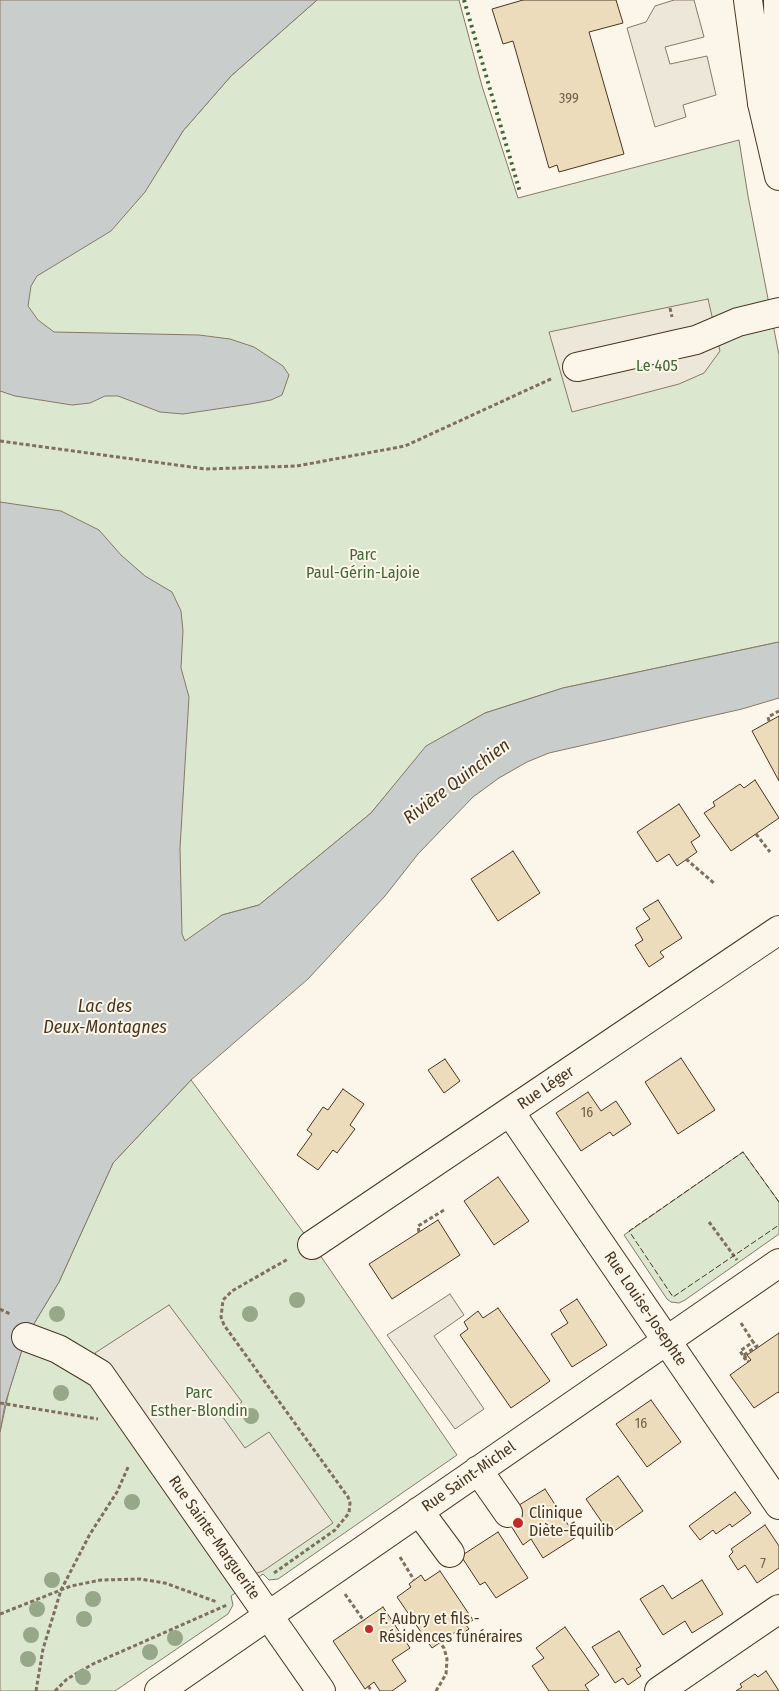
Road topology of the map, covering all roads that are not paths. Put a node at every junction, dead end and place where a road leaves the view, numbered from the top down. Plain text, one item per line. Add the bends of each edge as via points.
1 (748, 0) edge
2 (778, 0) edge
3 (779, 82) edge
4 (770, 102) edge
5 (779, 176) edge
6 (779, 312) edge
7 (577, 367) road end
8 (779, 930) edge
9 (510, 1112) junction
10 (312, 1245) road end
11 (779, 1263) edge
12 (26, 1337) dead end
13 (666, 1341) junction
14 (478, 1470) junction
15 (779, 1505) edge
16 (419, 1511) junction
17 (508, 1513) dead end
18 (450, 1553) dead end
19 (779, 1609) edge
20 (268, 1614) junction
21 (159, 1691) edge
22 (321, 1691) edge
23 (659, 1691) edge

1 - 4 street
2 - 3 street
4 - 5 street
6 - 7 street via 738,322 696,340
8 - 9 street, Rue Léger
9 - 10 street, Rue Léger
9 - 13 street, Rue Louise-Josephte
11 - 13 street, Rue Saint-Michel
12 - 20 street, Rue Sainte-Marguerite via 81,1361 100,1374
13 - 14 street, Rue Saint-Michel
13 - 15 street, Rue Louise-Josephte
14 - 16 street, Rue Saint-Michel
14 - 17 street
16 - 18 street
16 - 20 street, Rue Saint-Michel
19 - 23 street
20 - 21 street, Rue Saint-Michel
20 - 22 street, Rue Sainte-Marguerite

